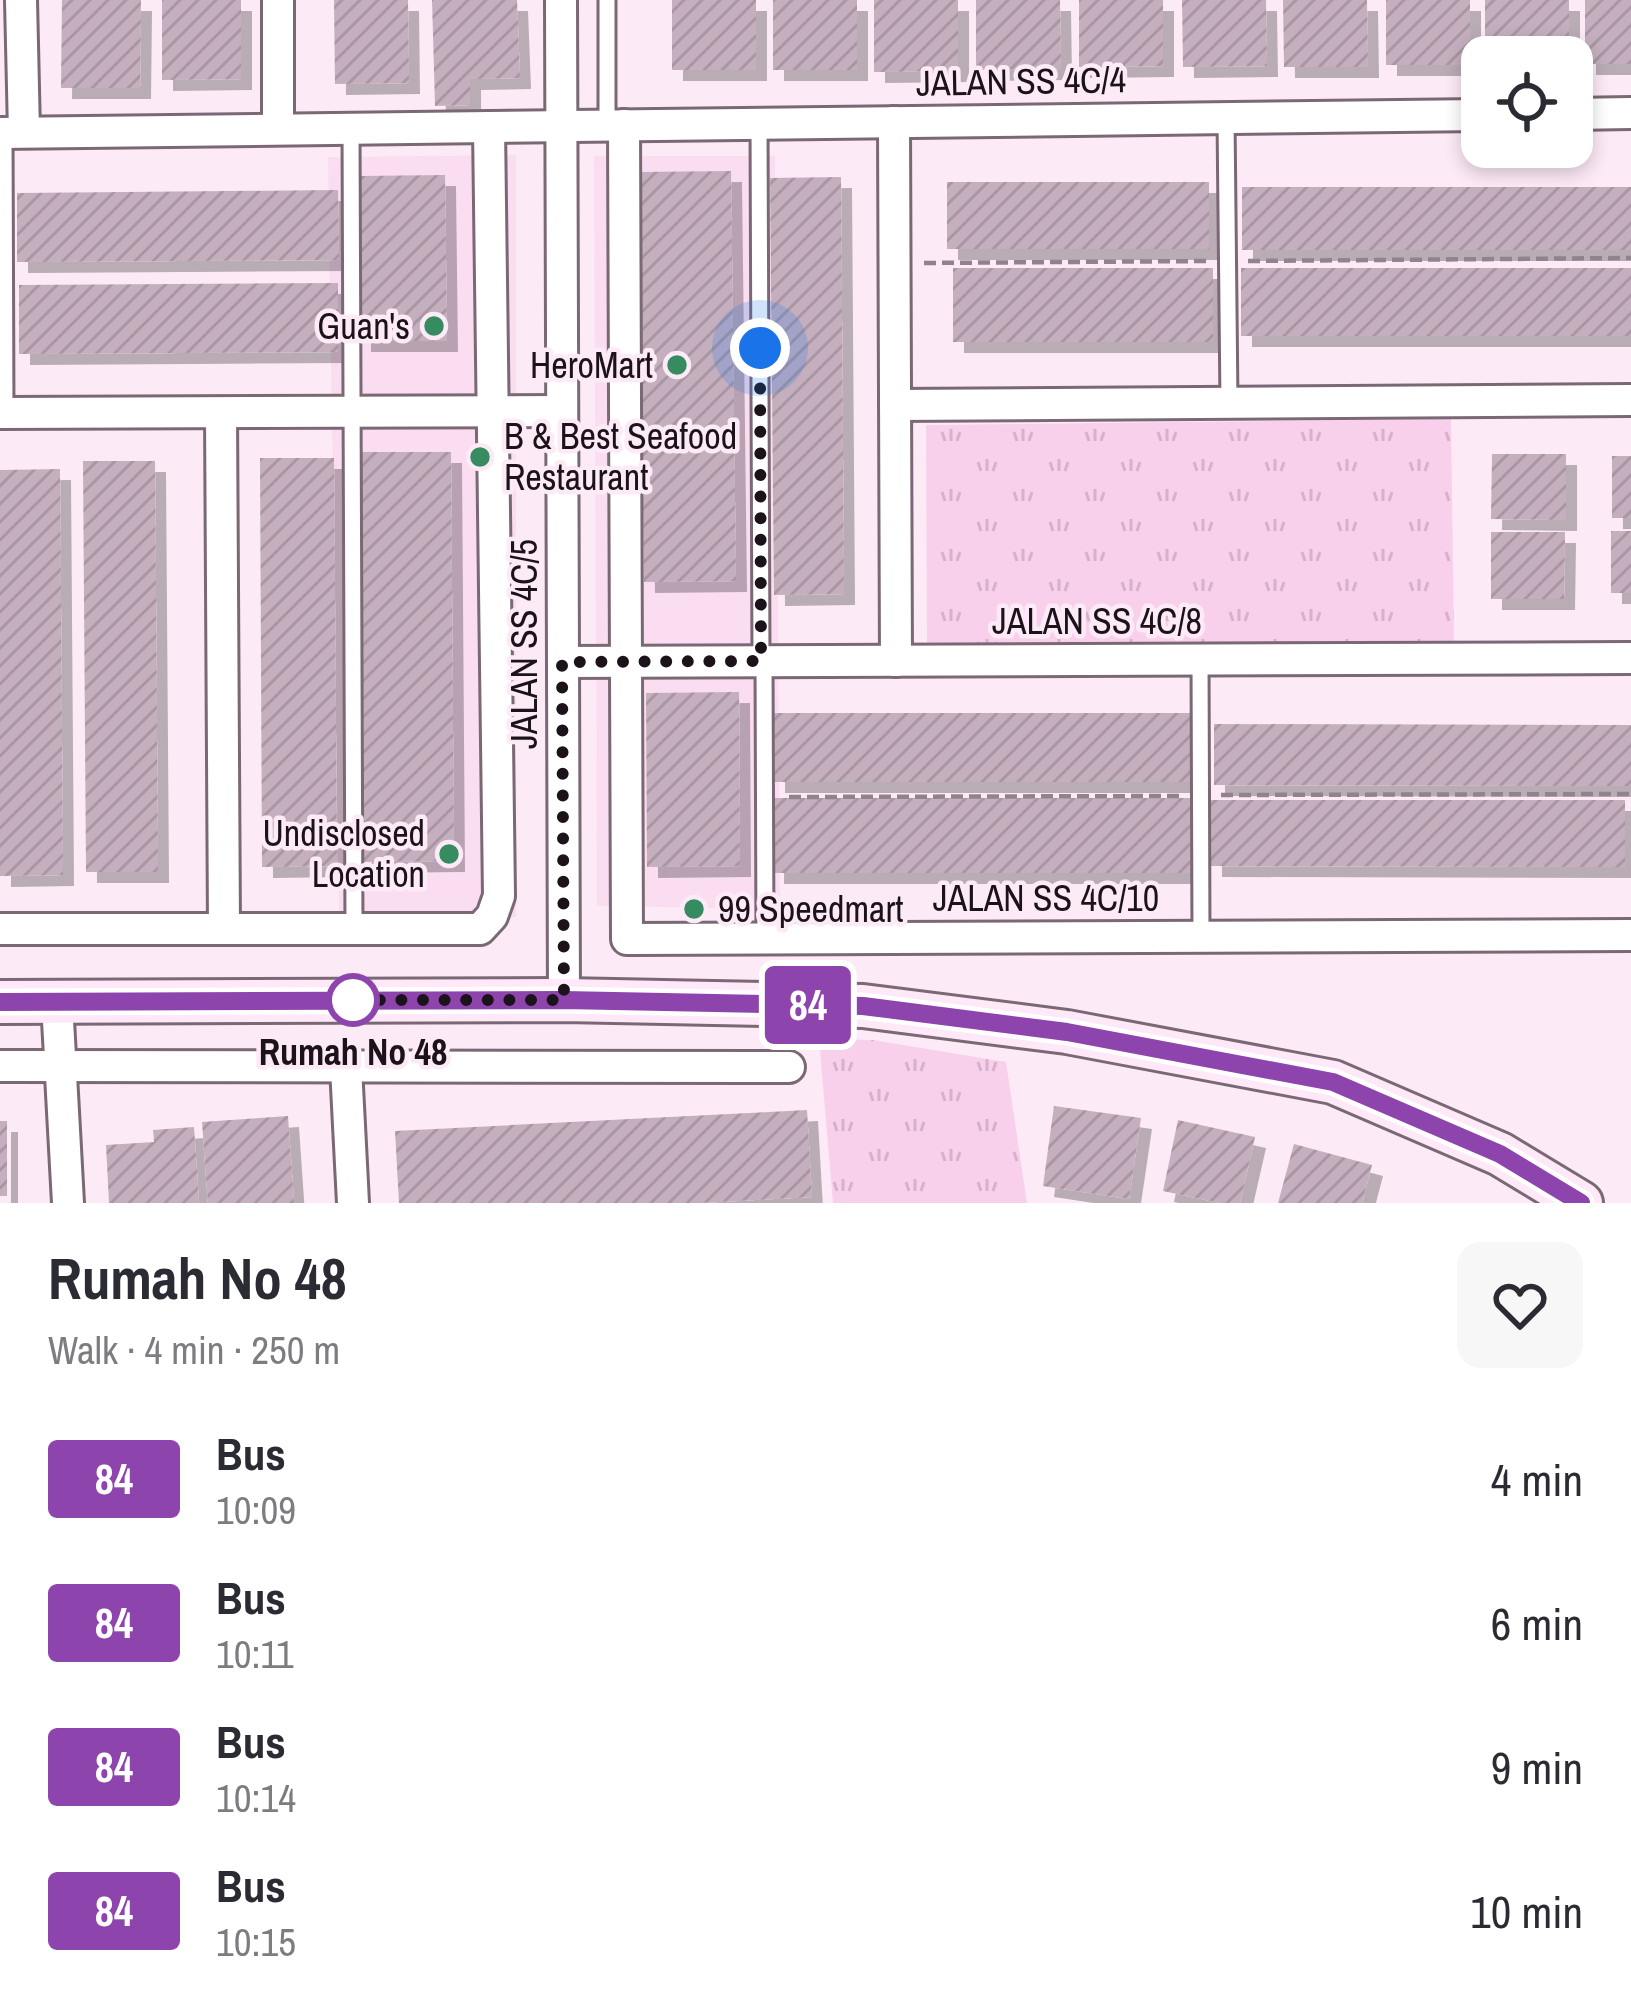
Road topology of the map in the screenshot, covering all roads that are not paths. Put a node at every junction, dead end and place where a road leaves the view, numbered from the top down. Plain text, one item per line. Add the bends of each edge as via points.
1 (21, 0) edge
2 (278, 0) edge
3 (561, 0) edge
4 (607, 0) edge
5 (1631, 113) edge
6 (1593, 114) edge
7 (1461, 115) edge
8 (1226, 118) junction
9 (894, 122) junction
10 (759, 124) junction
11 (615, 125) junction
12 (561, 126) junction
13 (489, 127) junction
14 (351, 128) junction
15 (278, 129) junction
16 (9, 132) edge
17 (1631, 400) edge
18 (1229, 403) junction
19 (895, 405) junction
20 (562, 411) junction
21 (221, 412) junction
22 (352, 412) junction
23 (491, 412) junction
24 (2, 413) edge
25 (1631, 658) edge
26 (1200, 659) junction
27 (763, 661) junction
28 (896, 661) junction
29 (562, 662) junction
30 (626, 662) junction
31 (0, 929) edge
32 (224, 929) junction
33 (354, 929) junction
34 (1631, 935) edge
35 (1201, 936) junction
36 (765, 938) junction
37 (564, 1000) junction
38 (0, 1002) edge
39 (57, 1002) junction
40 (0, 1066) edge
41 (61, 1066) junction
42 (346, 1067) junction
43 (789, 1067) dead end
44 (68, 1203) edge
45 (353, 1203) edge
46 (1581, 1203) edge

1 - 16 street
2 - 15 street
3 - 12 street, JALAN SS 4C/5
4 - 11 lane, JALAN SS 4C/10
5 - 6 street
7 - 8 street, JALAN SS 4C/4
8 - 9 street, JALAN SS 4C/4
8 - 18 lane
9 - 10 street, JALAN SS 4C/4
9 - 19 street
10 - 11 street, JALAN SS 4C/4
10 - 27 lane
11 - 12 street, JALAN SS 4C/4
11 - 30 street, JALAN SS 4C/10
12 - 13 street, JALAN SS 4C/4
12 - 20 street, JALAN SS 4C/5
13 - 14 street, JALAN SS 4C/4
13 - 23 street, JALAN SS 4C/5
14 - 15 street, JALAN SS 4C/4
14 - 22 lane
15 - 16 street, JALAN SS 4C/4
16 - 24 lane
17 - 18 street
18 - 19 street
19 - 28 street
20 - 23 street
20 - 29 street, JALAN SS 4C/5
21 - 22 street
21 - 24 street
21 - 32 street
22 - 23 street
22 - 33 lane
23 - 33 street, JALAN SS 4C/5 via 500,896 480,929
25 - 26 street, JALAN SS 4C/8
26 - 28 street, JALAN SS 4C/8
26 - 35 lane
27 - 28 street, JALAN SS 4C/8
27 - 30 street, JALAN SS 4C/8
27 - 36 lane
29 - 30 street, JALAN SS 4C/8
29 - 37 street, JALAN SS 4C/5
30 - 36 street, JALAN SS 4C/10 via 627,939
31 - 32 street
32 - 33 street
34 - 35 street, JALAN SS 4C/10
35 - 36 street, JALAN SS 4C/10
37 - 39 street
37 - 46 street via 863,1006 1067,1032 1333,1082 1500,1154
38 - 39 street
39 - 41 street
40 - 41 street
41 - 42 street
41 - 44 street
42 - 43 street
42 - 45 street

